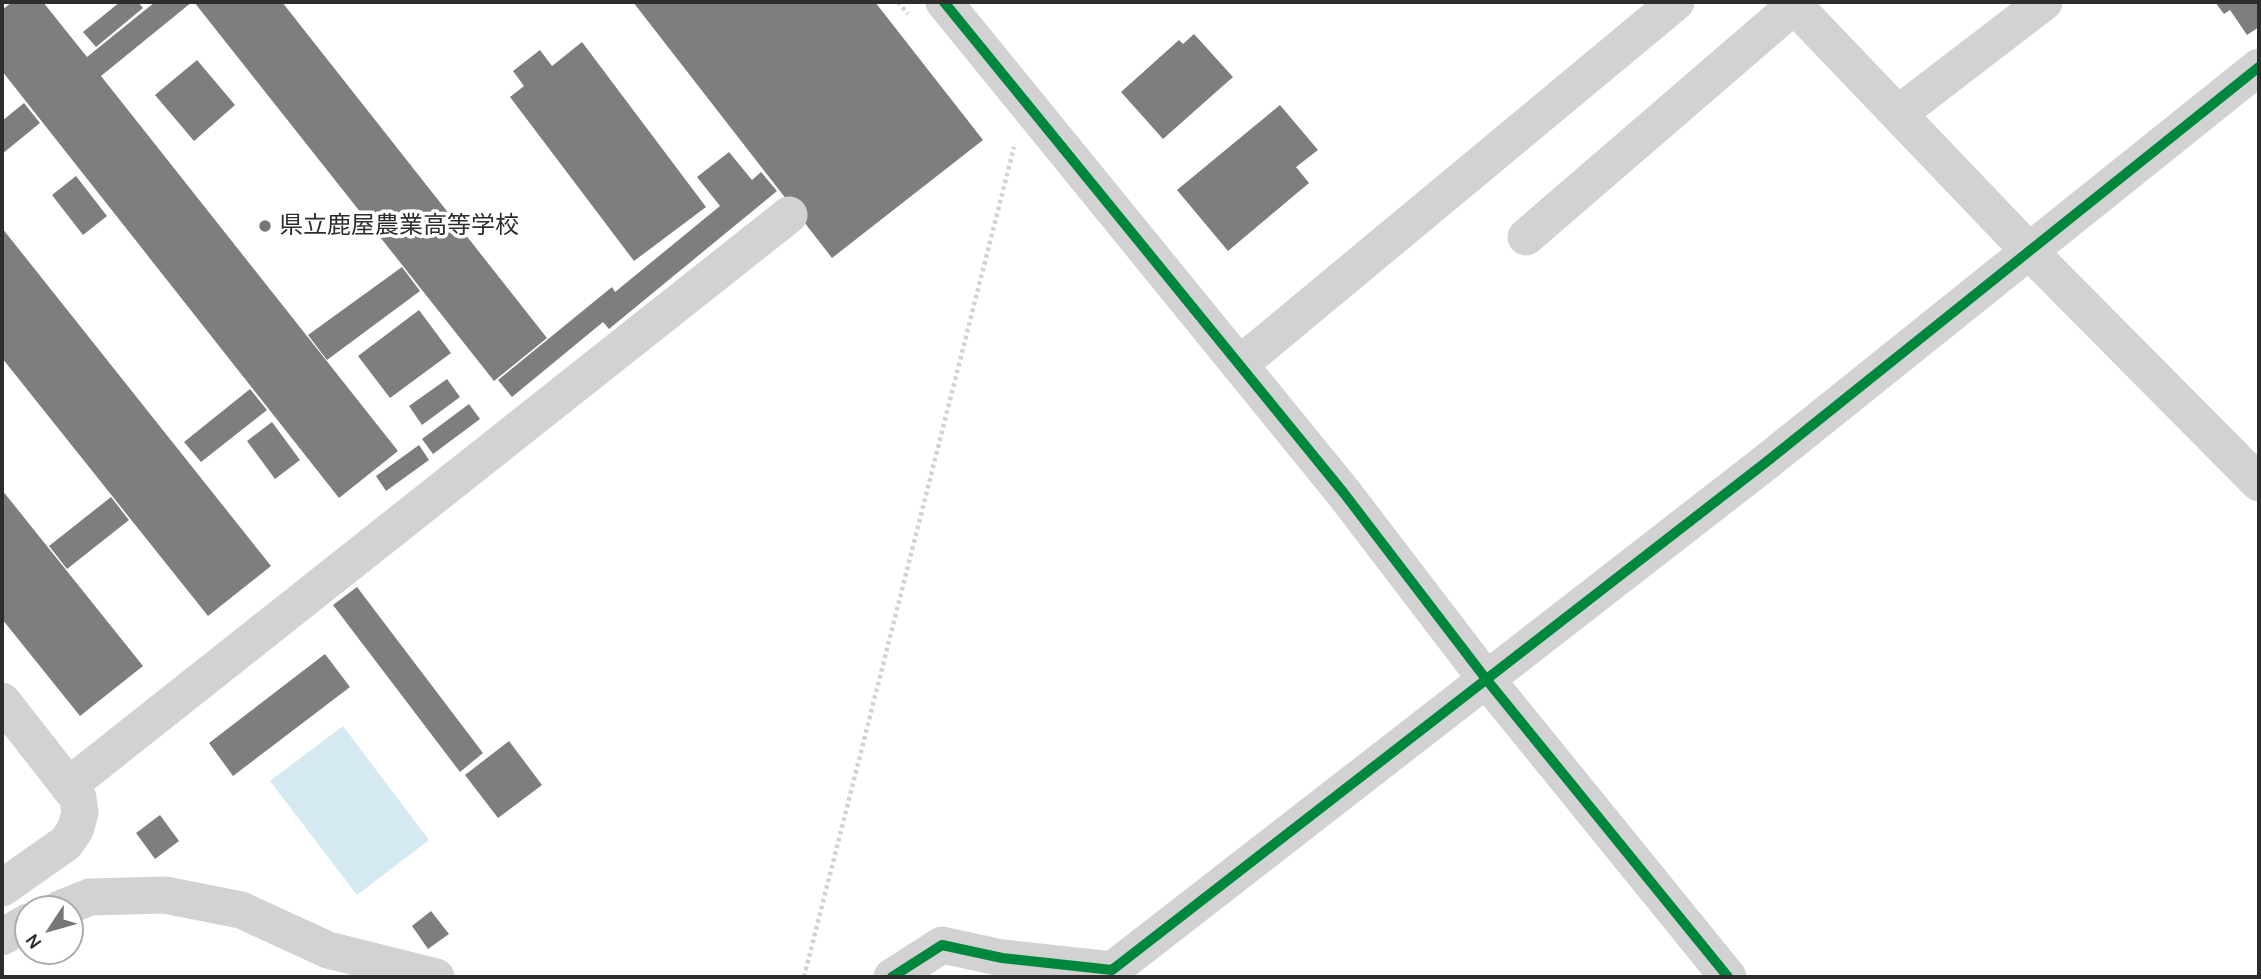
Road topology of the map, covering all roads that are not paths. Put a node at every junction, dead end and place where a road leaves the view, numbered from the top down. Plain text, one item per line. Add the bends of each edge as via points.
1 (944, 2) edge
2 (1676, 2) edge
3 (2044, 2) edge
4 (1793, 3) edge
5 (2259, 67) edge
6 (1898, 114) junction
7 (789, 215) dead end
8 (1526, 237) dead end
9 (2030, 252) junction
10 (1239, 365) junction
11 (2259, 482) edge
12 (1486, 679) junction
13 (2, 701) edge
14 (68, 786) junction
15 (2, 888) edge
16 (84, 899) edge
17 (324, 964) edge
18 (436, 977) edge
19 (892, 977) edge
20 (1728, 977) edge

1 - 10 street
2 - 10 street
3 - 6 street
4 - 6 street
4 - 8 street
5 - 9 street
6 - 9 street
7 - 14 street
9 - 11 street
9 - 12 street
10 - 12 street
12 - 19 street via 1112,970 942,946
12 - 20 street
13 - 14 street
14 - 15 street via 78,798 80,813 66,844
16 - 17 street via 165,895 242,910
17 - 18 street

